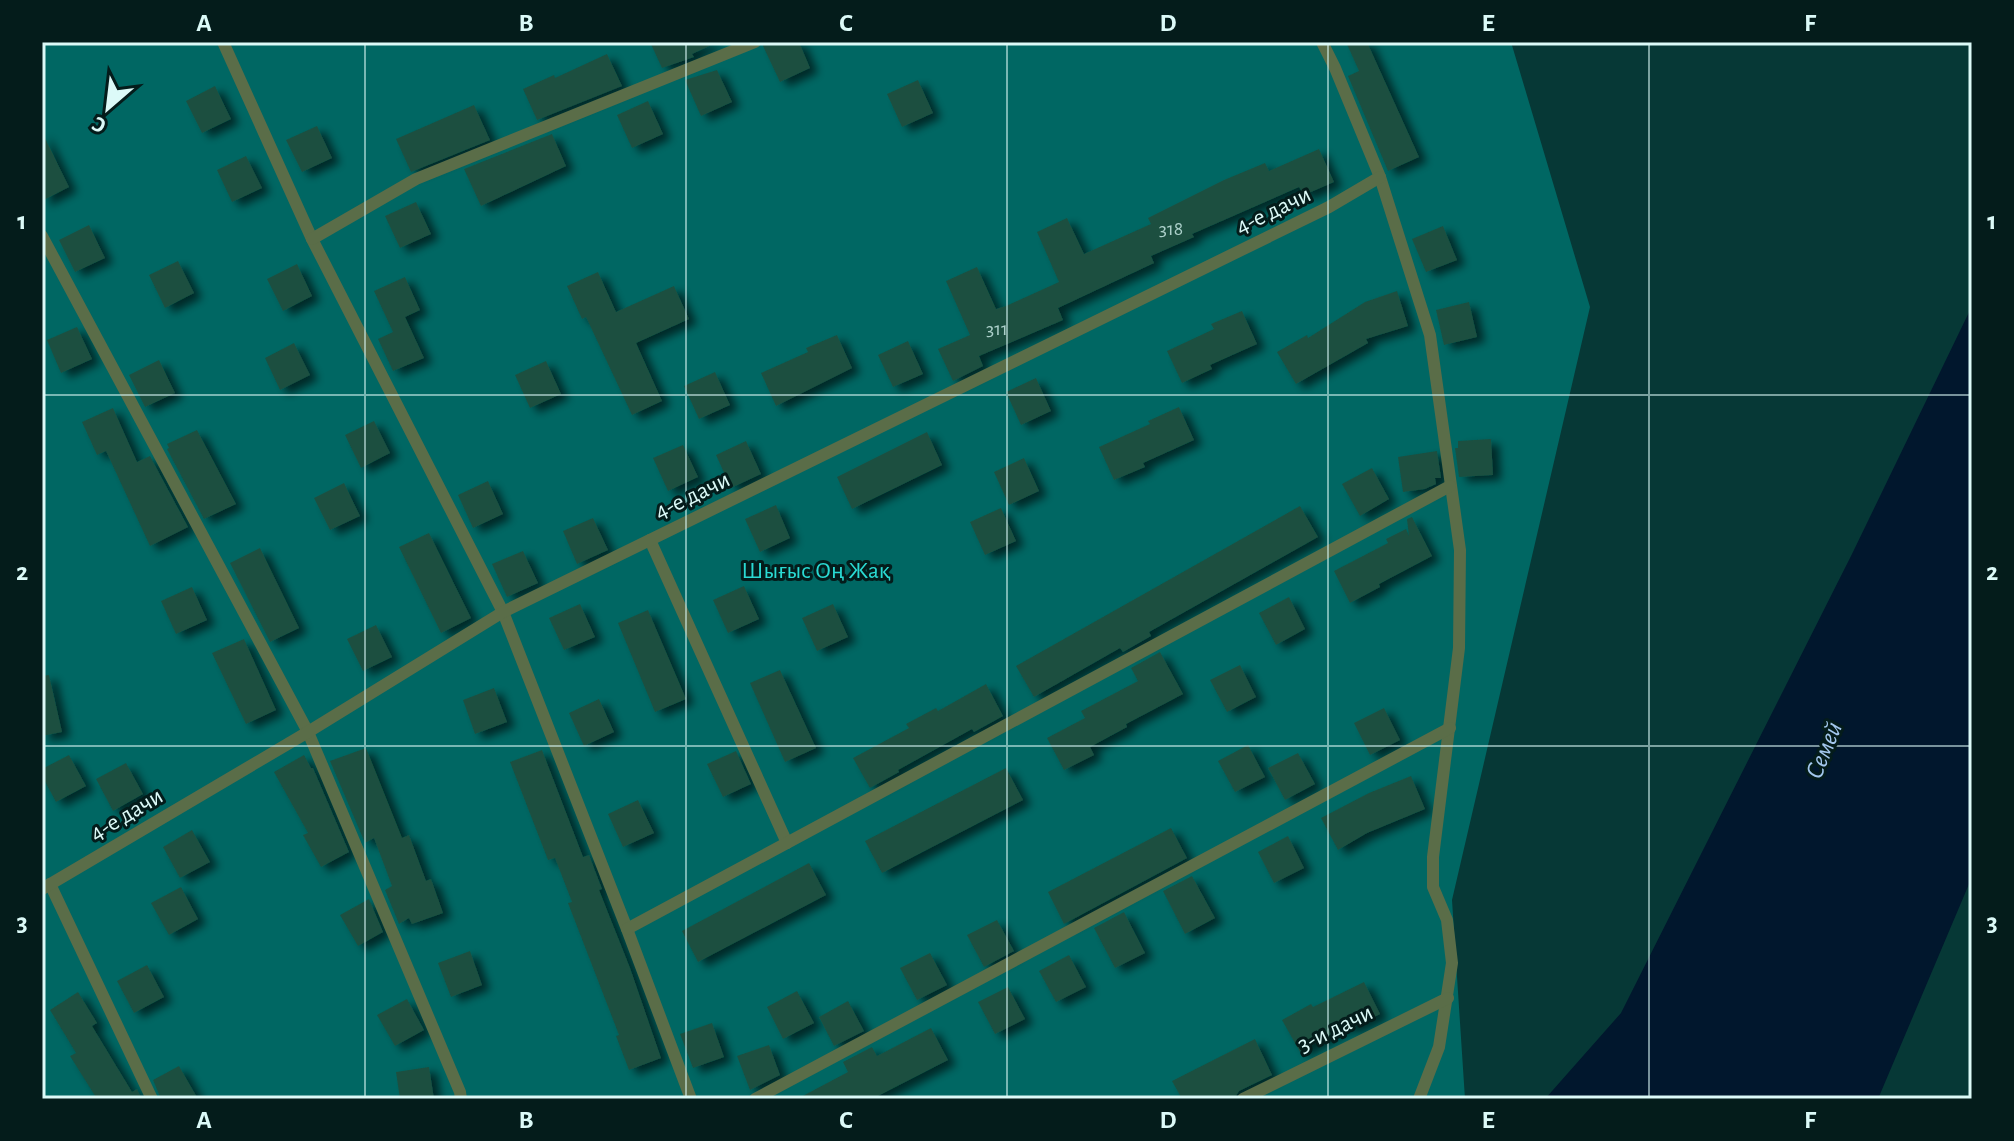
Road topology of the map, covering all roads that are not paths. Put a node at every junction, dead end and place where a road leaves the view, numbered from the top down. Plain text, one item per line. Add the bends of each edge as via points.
1 (223, 42) edge
2 (755, 42) edge
3 (1322, 42) edge
4 (1380, 177) junction
5 (42, 236) edge
6 (312, 239) junction
7 (1450, 486) junction
8 (650, 540) junction
9 (503, 612) junction
10 (1450, 728) junction
11 (308, 732) junction
12 (787, 843) junction
13 (46, 886) edge
14 (627, 929) junction
15 (1448, 998) junction
16 (152, 1099) edge
17 (461, 1099) edge
18 (691, 1099) edge
19 (755, 1099) edge
20 (1243, 1099) edge
21 (1419, 1099) edge

1 - 6 lane
2 - 6 lane via 416,179
3 - 4 lane
4 - 7 lane via 1430,335
4 - 8 lane, 4-е дачи via 1315,214
5 - 11 lane
6 - 9 lane
7 - 10 lane via 1460,550 1459,648
7 - 12 lane
8 - 9 lane, 4-е дачи
8 - 12 lane
9 - 11 lane, 4-е дачи
9 - 14 lane
10 - 15 lane via 1433,857 1433,887 1447,920 1452,963
10 - 19 lane
11 - 13 lane, 4-е дачи
11 - 17 lane
12 - 14 lane
13 - 16 lane
14 - 18 lane
15 - 20 lane, 3-и дачи
15 - 21 lane via 1439,1047

